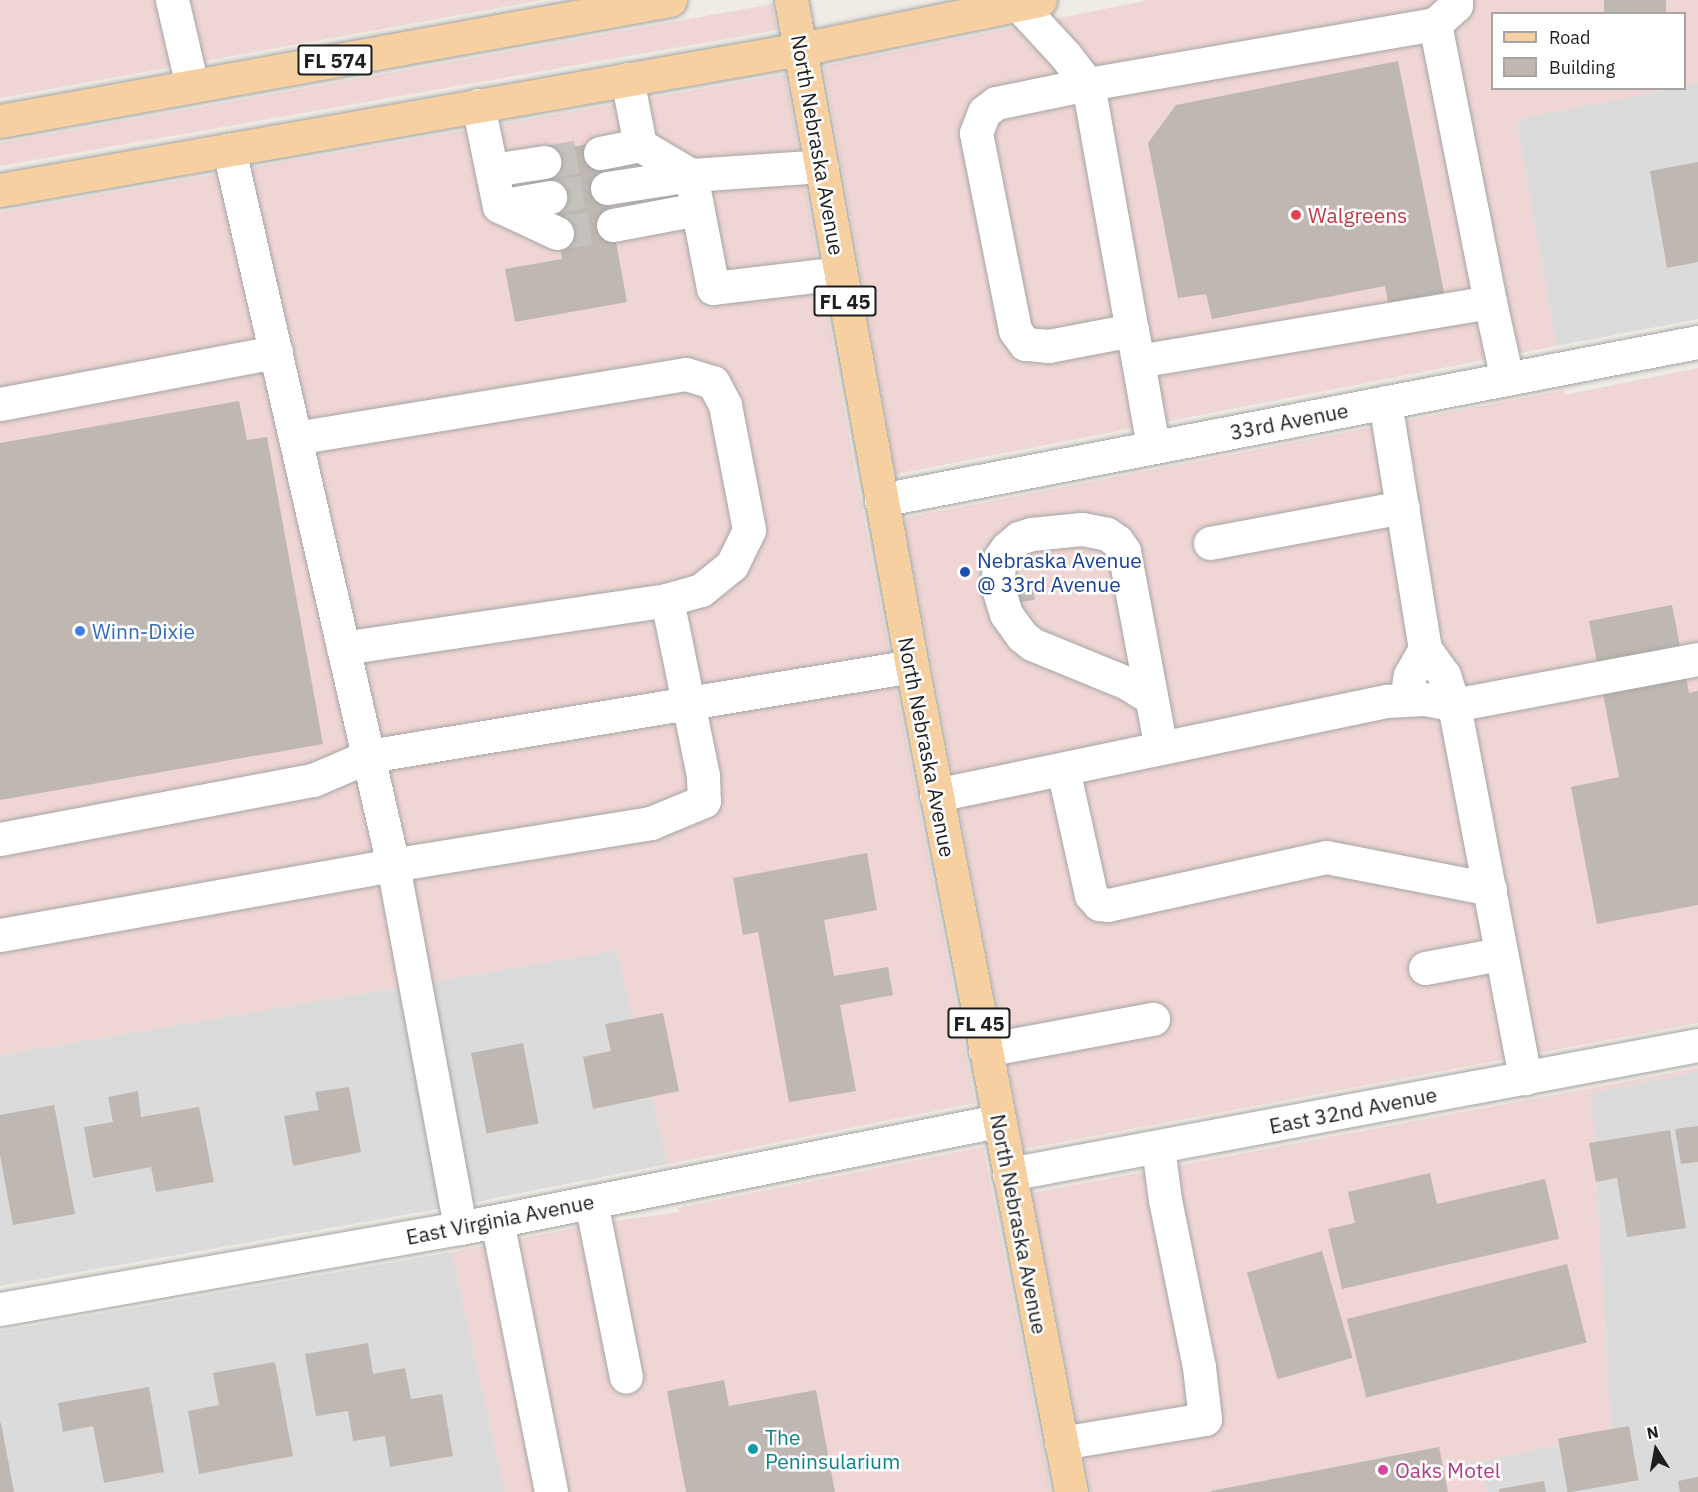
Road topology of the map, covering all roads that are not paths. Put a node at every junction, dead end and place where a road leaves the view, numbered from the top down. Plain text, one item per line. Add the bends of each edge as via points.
1 (172, 0) edge
2 (670, 0) edge
3 (791, 0) edge
4 (1456, 0) edge
5 (1029, 2) edge
6 (1435, 24) junction
7 (801, 49) junction
8 (627, 79) junction
9 (1088, 84) junction
10 (192, 86) junction
11 (478, 105) junction
12 (0, 121) edge
13 (640, 145) junction
14 (229, 150) junction
15 (600, 153) tunnel mouth
16 (544, 162) tunnel mouth
17 (822, 166) junction
18 (492, 170) junction
19 (691, 175) junction
20 (607, 188) tunnel mouth
21 (0, 190) edge
22 (550, 197) tunnel mouth
23 (499, 206) junction
24 (698, 209) junction
25 (613, 225) tunnel mouth
26 (557, 233) tunnel mouth
27 (840, 273) junction
28 (1490, 302) junction
29 (1698, 342) edge
30 (1135, 345) junction
31 (276, 352) junction
32 (1507, 379) junction
33 (1385, 402) junction
34 (0, 404) edge
35 (295, 438) junction
36 (1153, 447) junction
37 (881, 500) junction
38 (1403, 507) junction
39 (1210, 543) dead end
40 (667, 600) junction
41 (344, 648) junction
42 (1425, 649) junction
43 (1698, 659) edge
44 (912, 666) junction
45 (1151, 698) junction
46 (1406, 699) junction
47 (688, 702) junction
48 (1454, 705) junction
49 (1161, 748) junction
50 (369, 756) junction
51 (1062, 769) junction
52 (936, 795) junction
53 (0, 840) edge
54 (393, 865) junction
55 (1490, 889) junction
56 (0, 935) edge
57 (1500, 954) junction
58 (1425, 968) dead end
59 (1153, 1018) dead end
60 (1698, 1046) edge
61 (985, 1050) junction
62 (1525, 1078) junction
63 (998, 1121) junction
64 (1158, 1147) junction
65 (1009, 1174) junction
66 (591, 1202) junction
67 (497, 1221) junction
68 (460, 1228) junction
69 (0, 1308) edge
70 (626, 1377) dead end
71 (1061, 1443) junction
72 (551, 1492) edge
73 (1071, 1492) edge

1 - 10 street
2 - 10 main road, FL 574
3 - 7 main road, North Nebraska Avenue / FL 45
4 - 6 street
5 - 7 main road
5 - 9 street
6 - 9 street
6 - 28 street
7 - 8 main road
7 - 17 main road, North Nebraska Avenue / FL 45
8 - 11 main road
8 - 13 street
9 - 30 street
9 - 30 street via 996,103 984,112 976,133 1015,330 1025,344
10 - 12 main road, FL 574
11 - 14 main road
11 - 18 street
13 - 15 street
13 - 19 street
14 - 21 main road
14 - 31 street
16 - 18 street
17 - 19 street
17 - 27 main road, North Nebraska Avenue / FL 45
18 - 23 street
19 - 20 street
19 - 24 street
22 - 23 street
23 - 26 street
24 - 25 street
24 - 27 street via 713,288
27 - 37 main road, North Nebraska Avenue / FL 45
28 - 30 street
28 - 32 street
29 - 32 street, 33rd Avenue
30 - 36 street
31 - 34 street
31 - 35 street
32 - 33 street, 33rd Avenue
33 - 36 street, 33rd Avenue
33 - 38 street
35 - 40 street via 686,374 713,382 725,405 749,530 732,565 701,590
35 - 41 street
36 - 37 street, 33rd Avenue
37 - 44 main road, North Nebraska Avenue / FL 45
38 - 39 street
38 - 42 street
40 - 41 street
40 - 47 street
41 - 50 street
42 - 46 street via 1410,675
42 - 48 street via 1444,675
43 - 48 street
44 - 47 street
44 - 52 main road, North Nebraska Avenue / FL 45
45 - 45 street via 1124,551 1117,541 1094,530 1019,538 1000,558 997,571 1001,602 1014,627 1032,644 1127,683
45 - 49 street
46 - 48 street
46 - 49 street
47 - 50 street
47 - 54 street via 703,776 704,801 651,824
48 - 55 street
49 - 51 street
50 - 53 street via 313,780
50 - 54 street
51 - 52 street
51 - 55 street via 1091,895 1099,904 1326,857
52 - 61 main road, North Nebraska Avenue / FL 45
54 - 56 street
54 - 68 street
55 - 57 street
57 - 58 street
57 - 62 street
59 - 61 street
60 - 62 street, East 32nd Avenue
61 - 63 main road, North Nebraska Avenue / FL 45
62 - 64 street, East 32nd Avenue
63 - 65 main road, North Nebraska Avenue / FL 45
63 - 66 street, East Virginia Avenue
64 - 65 street, East 32nd Avenue
64 - 71 street via 1205,1419
65 - 71 main road, North Nebraska Avenue / FL 45
66 - 67 street, East Virginia Avenue
66 - 70 street
67 - 68 street, East Virginia Avenue
67 - 72 street
68 - 69 street, East Virginia Avenue
71 - 73 main road, North Nebraska Avenue / FL 45

